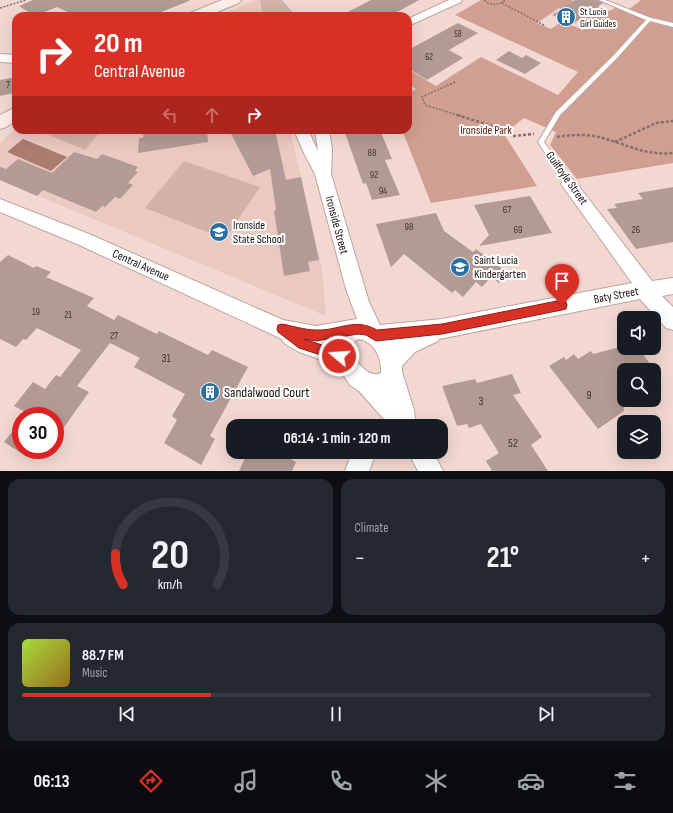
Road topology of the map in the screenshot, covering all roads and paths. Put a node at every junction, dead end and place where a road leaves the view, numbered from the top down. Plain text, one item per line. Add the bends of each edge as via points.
1 (26, 0) edge
2 (234, 0) edge
3 (457, 0) edge
4 (484, 0) edge
5 (506, 0) edge
6 (602, 0) edge
7 (502, 3) junction
8 (0, 8) edge
9 (205, 12) edge
10 (649, 19) junction
11 (412, 22) edge
12 (544, 25) dead end
13 (673, 25) edge
14 (0, 58) edge
15 (12, 59) edge
16 (455, 82) dead end
17 (12, 116) edge
18 (673, 121) edge
19 (0, 123) edge
20 (304, 134) edge
21 (323, 134) edge
22 (540, 134) dead end
23 (553, 138) dead end
24 (614, 143) junction
25 (673, 153) edge
26 (323, 174) junction
27 (569, 184) joint
28 (0, 205) edge
29 (351, 276) junction
30 (673, 286) edge
31 (646, 289) junction
32 (673, 321) edge
33 (282, 329) junction
34 (442, 329) junction
35 (350, 331) junction
36 (376, 335) junction
37 (348, 363) junction
38 (392, 369) junction
39 (367, 385) junction
40 (398, 419) edge
41 (403, 419) edge
42 (361, 459) edge
43 (424, 459) edge
44 (357, 471) edge
45 (431, 471) edge

1 - 8 path
2 - 9 main road
3 - 11 street
4 - 7 path via 489,4
5 - 7 path
6 - 10 lane
7 - 12 path
10 - 13 lane
10 - 27 lane, Guilfoyle Street via 558,114 541,142
14 - 15 street
16 - 22 path via 422,97 425,105 492,126 514,136
17 - 19 main road
18 - 24 path via 656,123
20 - 26 street, Ironside Street
21 - 26 street, Ironside Street via 325,150
23 - 24 path via 595,136
24 - 25 path via 662,155
26 - 29 street, Ironside Street
27 - 31 street, Guilfoyle Street
28 - 33 street, Central Avenue via 83,239
29 - 35 street, Ironside Street
29 - 36 street, Ironside Street via 360,305
30 - 31 street, Baty Street
31 - 32 street, Guilfoyle Street
31 - 34 street, Baty Street
33 - 35 street, Central Avenue via 316,336
33 - 37 street, Central Avenue via 303,344 337,354
34 - 36 street, Baty Street
34 - 38 street, Baty Street via 406,345 396,356
35 - 36 street, Central Avenue via 361,329
35 - 37 street, Central Avenue via 344,337 342,346 342,353
36 - 38 street, Central Avenue via 386,349
37 - 39 street, Central Avenue
38 - 39 street via 390,380 386,383
38 - 41 street, Central Avenue
39 - 40 street, Central Avenue
42 - 44 street
43 - 45 street

